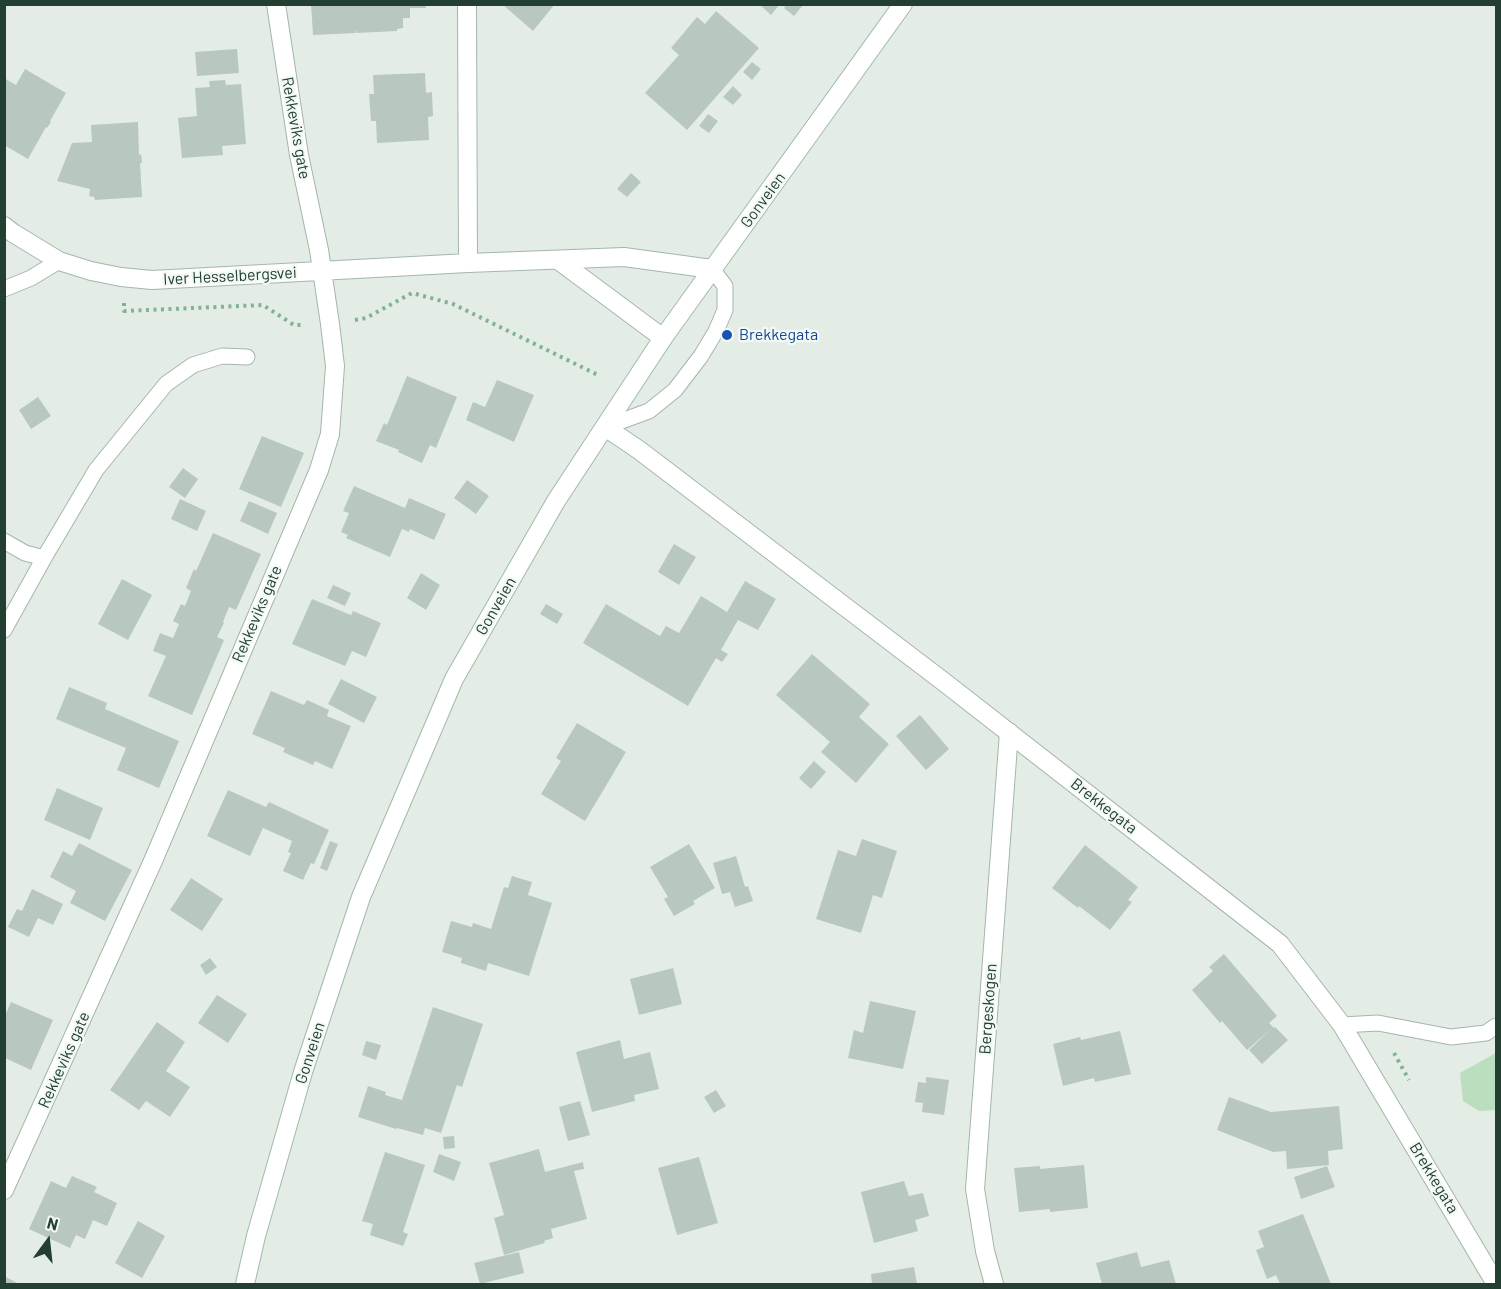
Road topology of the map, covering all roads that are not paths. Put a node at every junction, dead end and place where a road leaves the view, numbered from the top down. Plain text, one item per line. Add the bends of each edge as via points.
1 (276, 4) edge
2 (467, 4) edge
3 (903, 4) edge
4 (4, 226) edge
5 (558, 260) junction
6 (59, 261) junction
7 (468, 263) junction
8 (712, 269) junction
9 (322, 271) junction
10 (4, 290) edge
11 (663, 338) junction
12 (246, 357) dead end
13 (605, 427) junction
14 (4, 541) edge
15 (44, 558) junction
16 (4, 630) edge
17 (1009, 732) junction
18 (1342, 1025) junction
19 (1497, 1026) edge
20 (4, 1190) edge
21 (245, 1284) edge
22 (994, 1284) edge
23 (1497, 1284) edge

1 - 9 street, Rekkeviks gate
2 - 7 street
3 - 8 street, Gonveien
4 - 6 street, Iver Hesselbergsvei
5 - 7 street, Iver Hesselbergsvei
5 - 8 street, Iver Hesselbergsvei via 624,257
5 - 11 street
6 - 9 street, Iver Hesselbergsvei via 121,277 152,279
6 - 10 lane
7 - 9 street, Iver Hesselbergsvei
8 - 11 street, Gonveien
8 - 13 lane via 725,286 725,310 701,356 675,390 649,411
9 - 20 street, Rekkeviks gate via 335,366 330,434 319,470 153,861
11 - 13 street, Gonveien
12 - 15 lane via 222,356 193,364 166,384 96,470
13 - 17 street, Brekkegata
13 - 21 street, Gonveien via 556,501 454,679 366,886 303,1072
14 - 15 lane
15 - 16 lane
17 - 18 street, Brekkegata via 1281,944
17 - 22 street, Bergeskogen via 975,1189
18 - 19 lane via 1378,1023 1451,1037 1486,1033
18 - 23 street, Brekkegata

